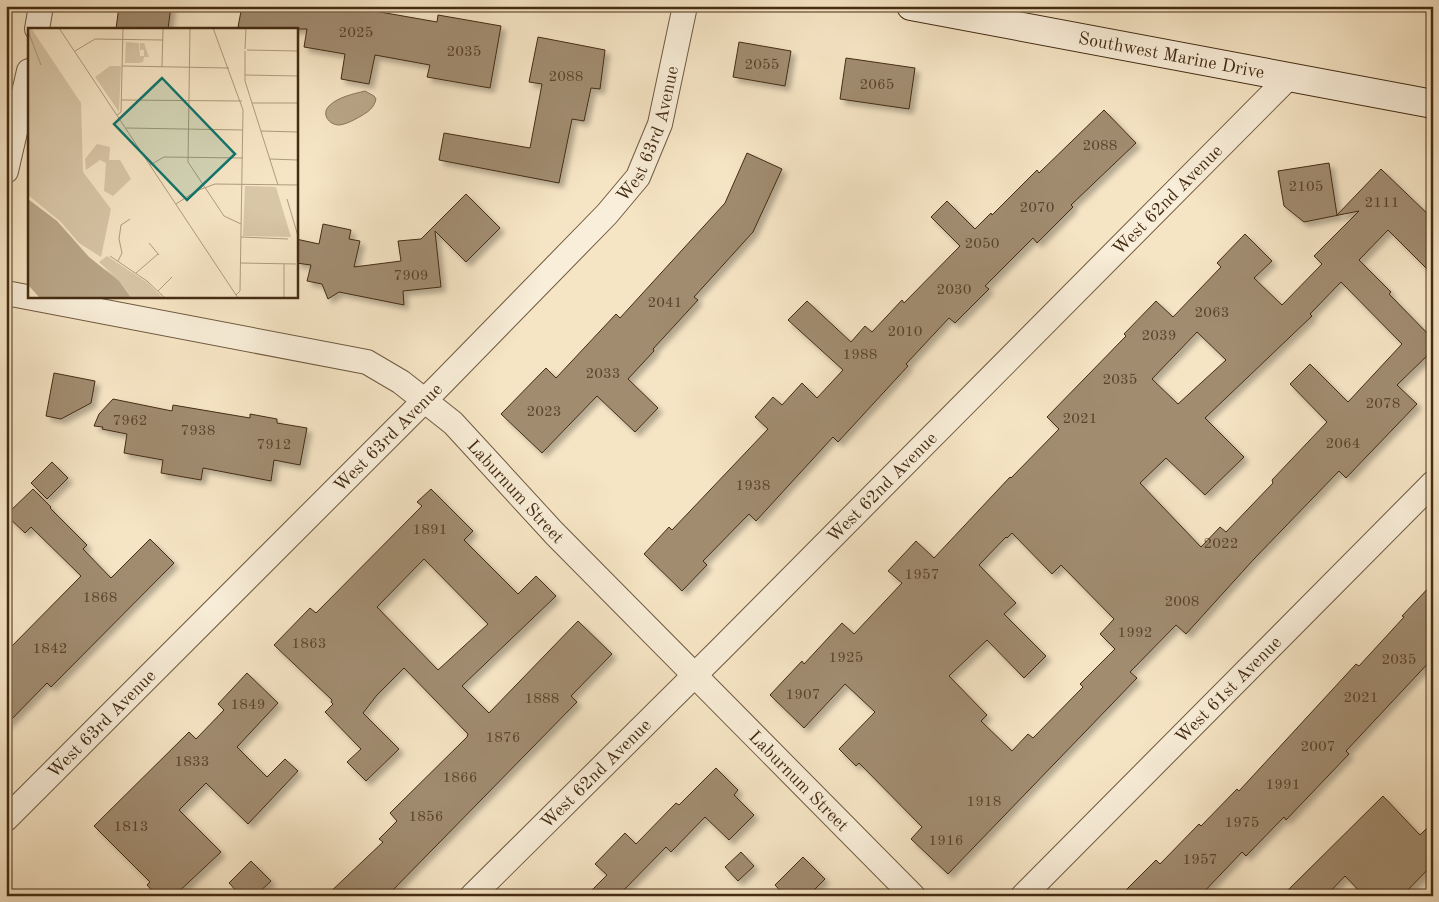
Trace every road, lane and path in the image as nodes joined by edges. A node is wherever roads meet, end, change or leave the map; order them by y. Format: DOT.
graph roads {
  1 [pos="41,6"];
  2 [pos="685,6"];
  3 [pos="911,6"];
  4 [pos="37,28"];
  5 [pos="28,75"];
  6 [pos="1289,77"];
  7 [pos="1433,104"];
  8 [pos="6,171"];
  9 [pos="6,293"];
  10 [pos="28,297"];
  11 [pos="32,298"];
  12 [pos="424,400"];
  13 [pos="1433,483"];
  14 [pos="694,675"];
  15 [pos="6,819"];
  16 [pos="472,896"];
  17 [pos="913,896"];
  18 [pos="1023,896"];
  1 -- 4 [label="street"];
  2 -- 12 [label="street, West 63rd Avenue"];
  3 -- 6 [label="main road, Southwest Marine Drive"];
  5 -- 8 [label="street"];
  6 -- 7 [label="main road, Southwest Marine Drive"];
  6 -- 14 [label="street, West 62nd Avenue"];
  9 -- 10 [label="street, Laburnum Street"];
  11 -- 12 [label="street, Laburnum Street"];
  12 -- 14 [label="street, Laburnum Street"];
  12 -- 15 [label="street, West 63rd Avenue"];
  13 -- 18 [label="street, West 61st Avenue"];
  14 -- 16 [label="street, West 62nd Avenue"];
  14 -- 17 [label="street, Laburnum Street"];
}
